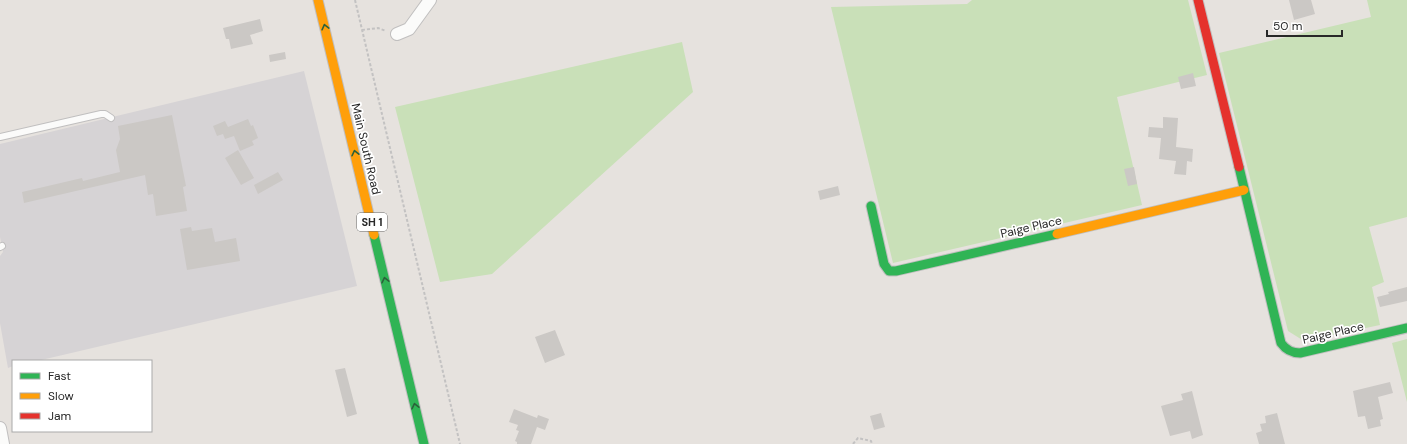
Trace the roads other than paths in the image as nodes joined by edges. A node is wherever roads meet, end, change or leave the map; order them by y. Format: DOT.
graph roads {
  1 [pos="318,0"];
  2 [pos="430,0"];
  3 [pos="1198,0"];
  4 [pos="397,34"];
  5 [pos="111,118"];
  6 [pos="0,137"];
  7 [pos="1244,190"];
  8 [pos="871,206"];
  9 [pos="1407,328"];
  10 [pos="0,428"];
  11 [pos="3,444"];
  12 [pos="424,444"];
  12 -- 1 [label="main road, Main South Road / SH 1, one-way"];
  2 -- 4 [label="street"];
  3 -- 7 [label="main road, Paige Place"];
  5 -- 6 [label="lane"];
  7 -- 8 [label="main road, Paige Place"];
  7 -- 9 [label="main road, Paige Place"];
  10 -- 11 [label="street"];
}
